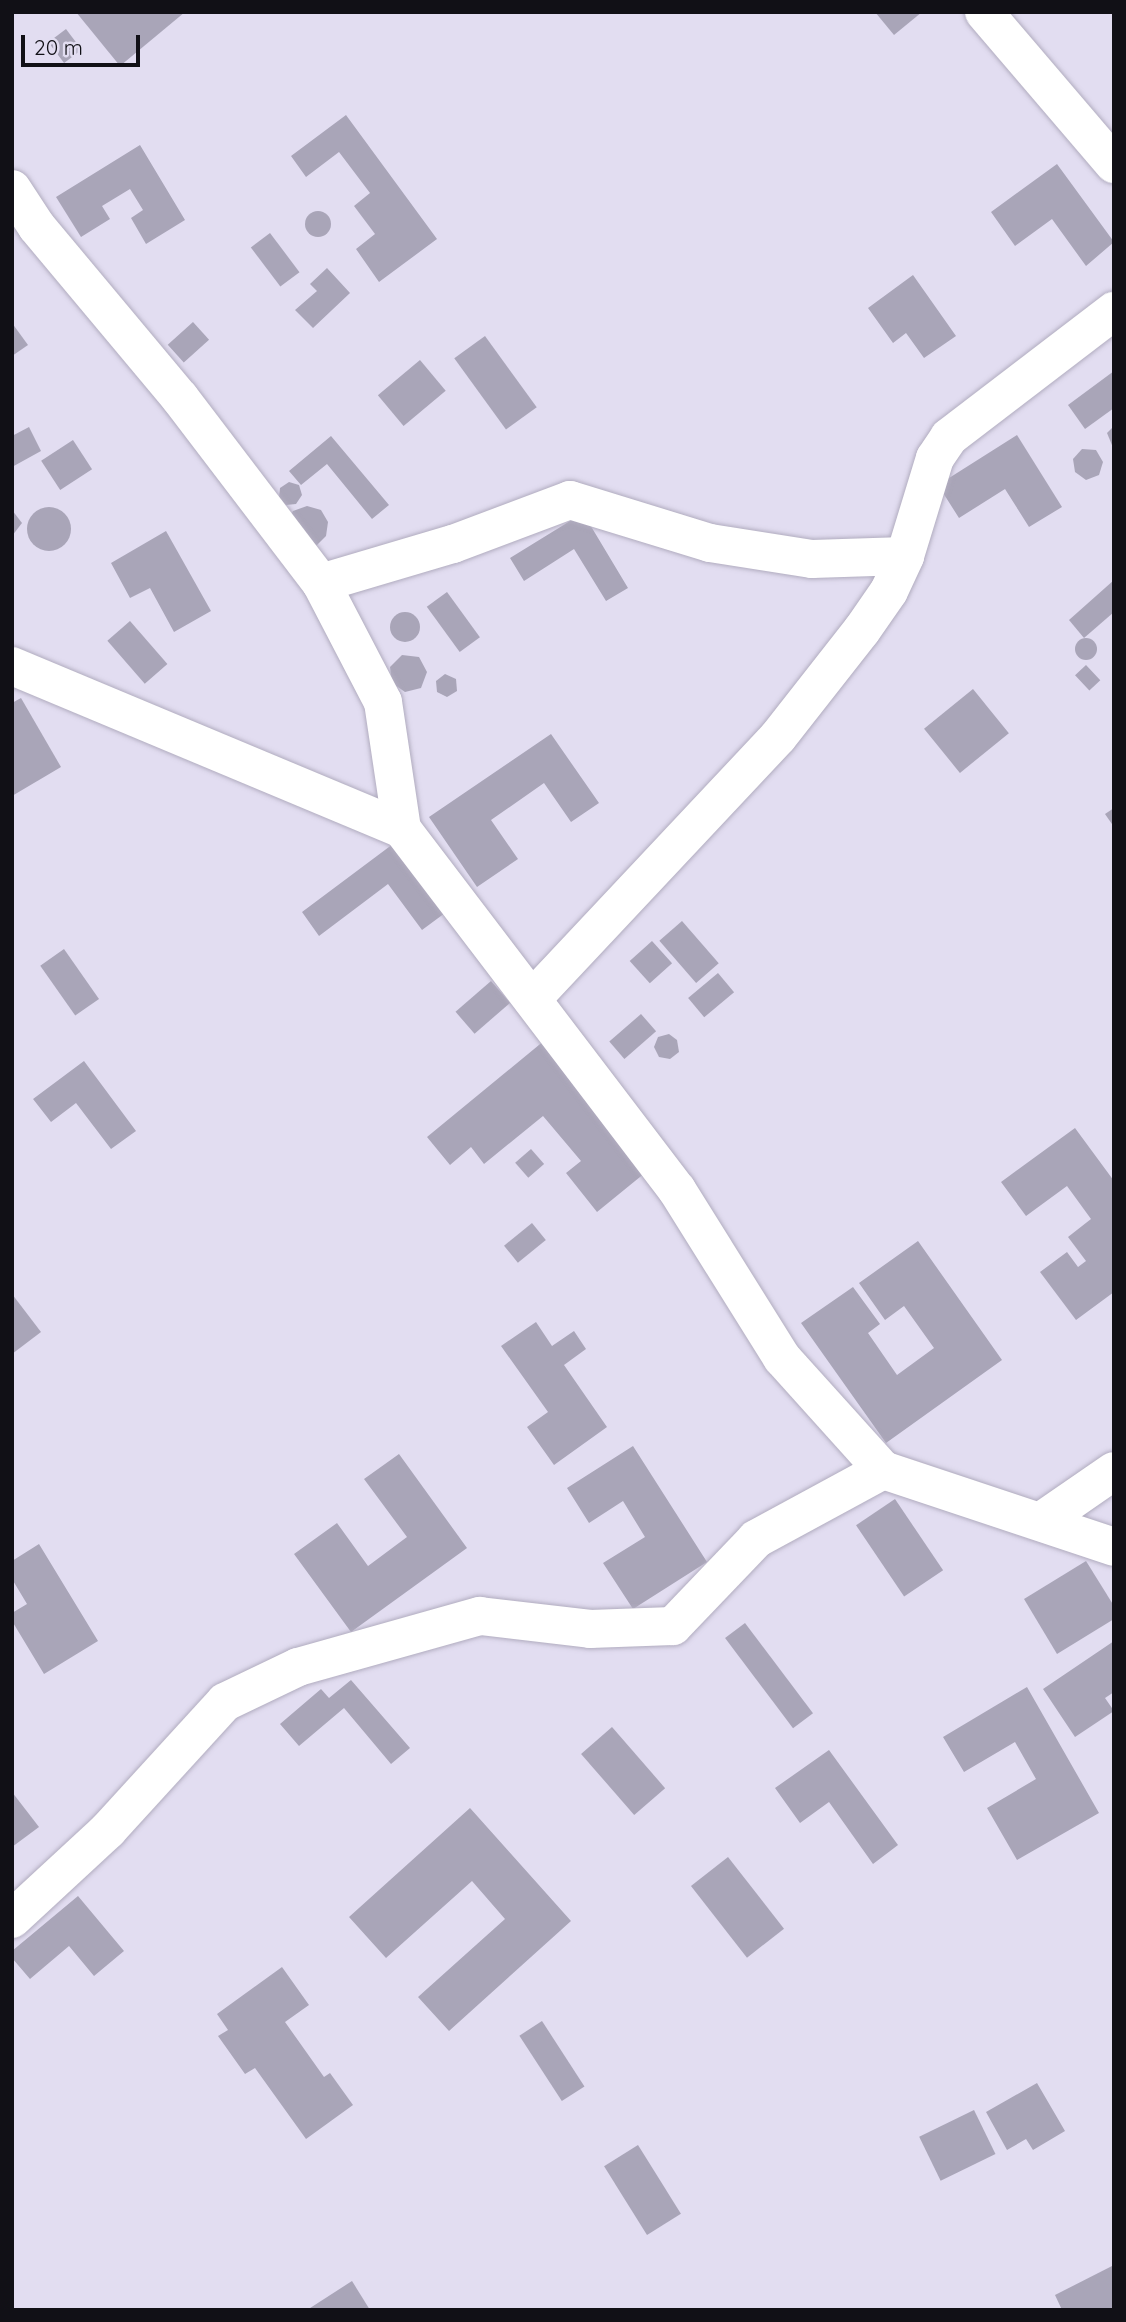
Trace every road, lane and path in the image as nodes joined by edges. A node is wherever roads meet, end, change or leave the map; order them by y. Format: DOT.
graph roads {
  1 [pos="984,12"];
  2 [pos="1114,164"];
  3 [pos="12,189"];
  4 [pos="1114,311"];
  5 [pos="905,556"];
  6 [pos="321,583"];
  7 [pos="12,666"];
  8 [pos="402,829"];
  9 [pos="532,999"];
  10 [pos="883,1470"];
  11 [pos="1114,1471"];
  12 [pos="1043,1520"];
  13 [pos="1114,1547"];
  14 [pos="12,1919"];
  1 -- 2 [label="street"];
  3 -- 6 [label="street"];
  4 -- 5 [label="street"];
  5 -- 6 [label="street"];
  5 -- 9 [label="street"];
  6 -- 8 [label="street"];
  7 -- 8 [label="street"];
  8 -- 9 [label="street"];
  9 -- 10 [label="street"];
  10 -- 12 [label="street"];
  10 -- 14 [label="street"];
  11 -- 12 [label="street"];
  12 -- 13 [label="street"];
}
